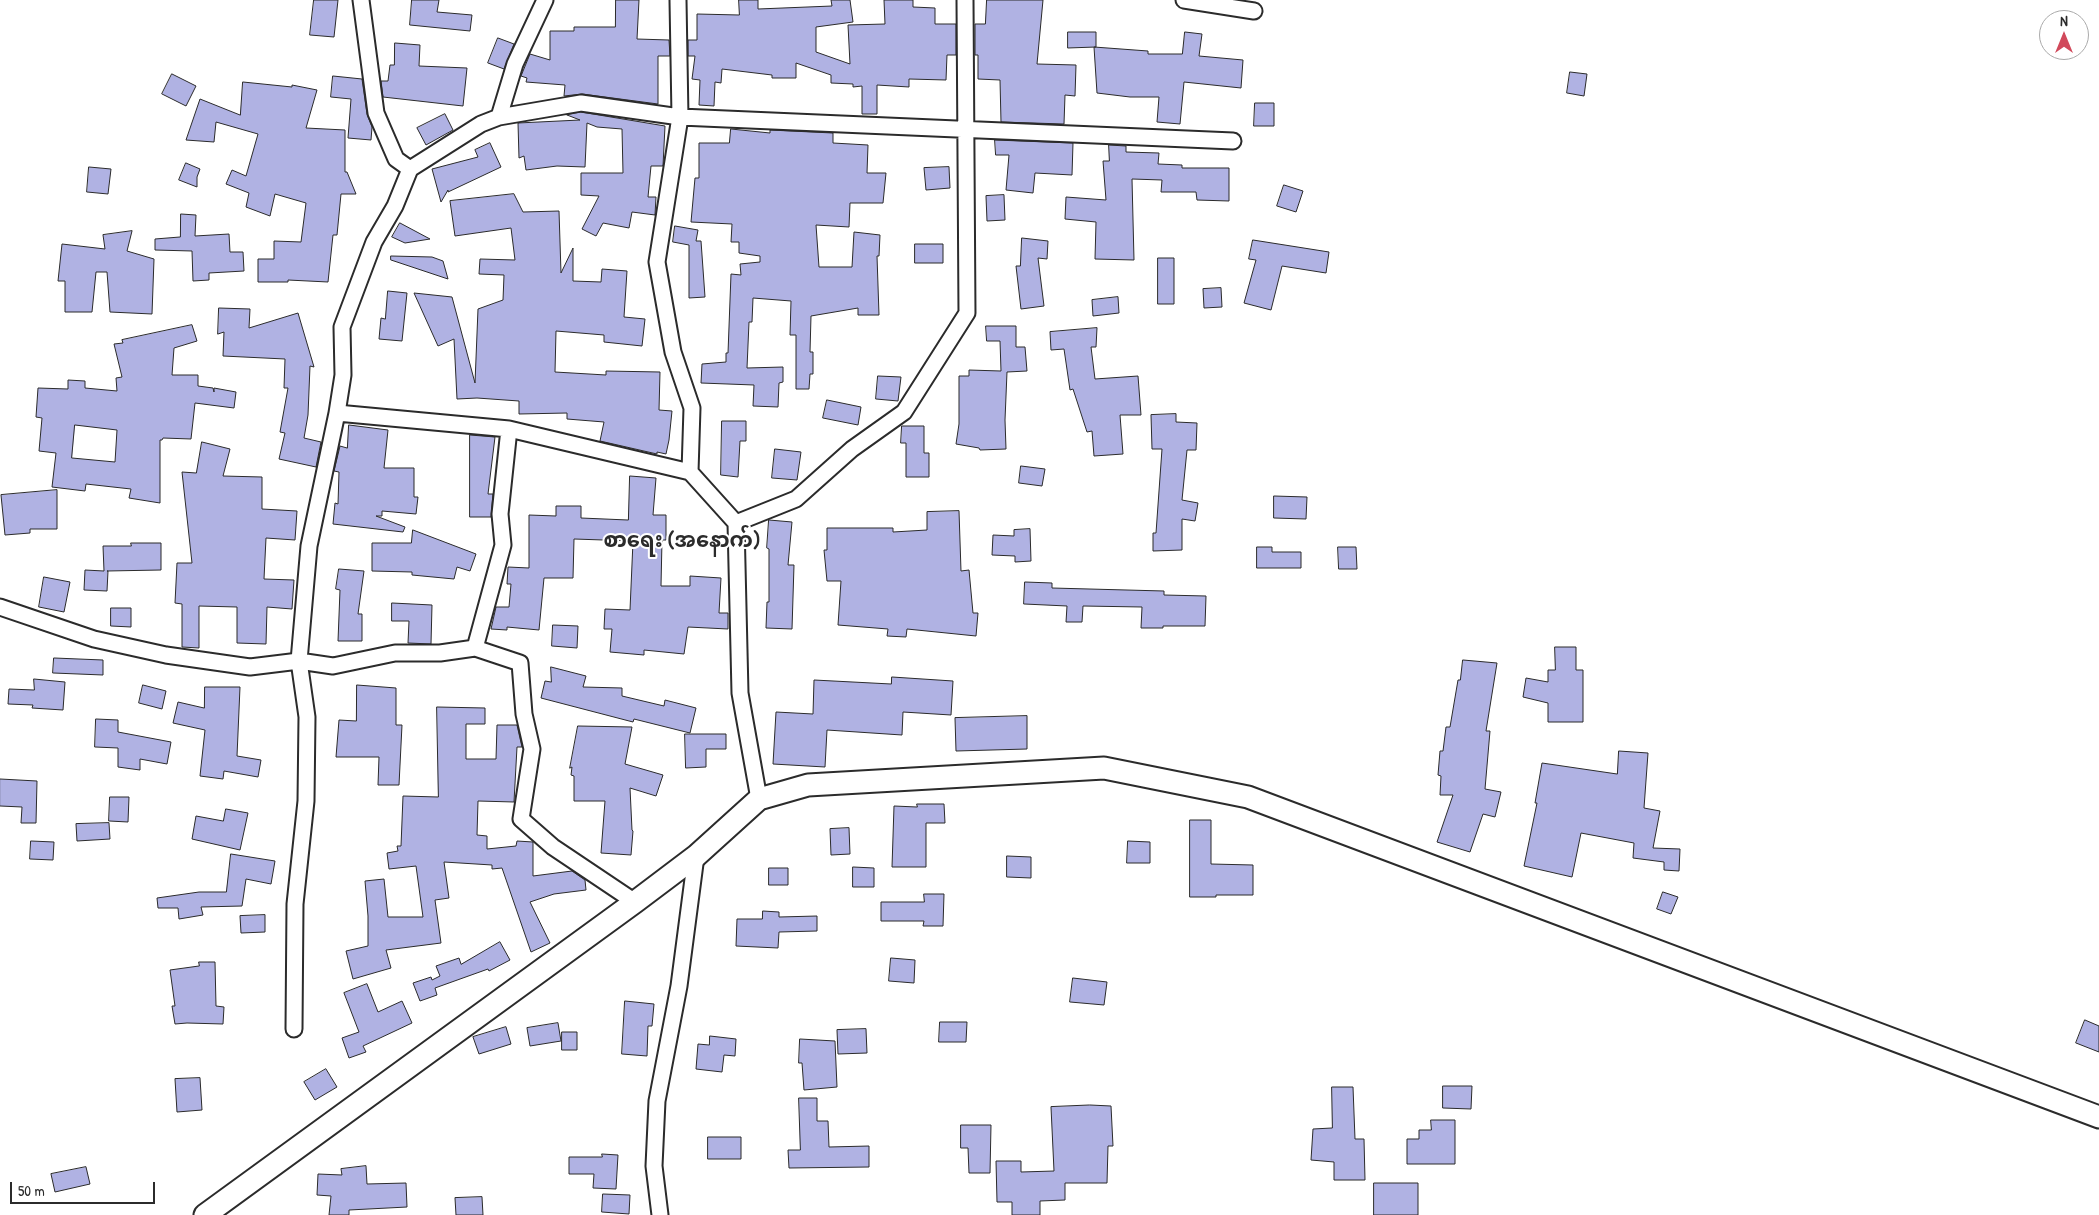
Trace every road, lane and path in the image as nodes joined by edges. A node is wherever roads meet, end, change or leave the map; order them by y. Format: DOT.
graph roads {
  1 [pos="360,0"];
  2 [pos="545,0"];
  3 [pos="678,0"];
  4 [pos="965,0"];
  5 [pos="1184,0"];
  6 [pos="1254,11"];
  7 [pos="499,117"];
  8 [pos="680,117"];
  9 [pos="967,130"];
  10 [pos="1233,141"];
  11 [pos="410,169"];
  12 [pos="337,413"];
  13 [pos="509,429"];
  14 [pos="690,472"];
  15 [pos="736,523"];
  16 [pos="0,607"];
  17 [pos="475,648"];
  18 [pos="299,661"];
  19 [pos="759,798"];
  20 [pos="696,856"];
  21 [pos="635,902"];
  22 [pos="294,1029"];
  23 [pos="2099,1117"];
  24 [pos="204,1215"];
  25 [pos="660,1215"];
  1 -- 11 [label="street"];
  2 -- 7 [label="street"];
  3 -- 8 [label="street"];
  4 -- 9 [label="street"];
  5 -- 6 [label="street"];
  7 -- 8 [label="street"];
  7 -- 11 [label="street"];
  8 -- 9 [label="street"];
  8 -- 14 [label="street"];
  9 -- 10 [label="street"];
  9 -- 15 [label="street"];
  11 -- 12 [label="street"];
  12 -- 13 [label="street"];
  12 -- 18 [label="street"];
  13 -- 14 [label="street"];
  13 -- 17 [label="street"];
  14 -- 15 [label="street"];
  15 -- 19 [label="street"];
  16 -- 18 [label="street"];
  17 -- 18 [label="street"];
  17 -- 21 [label="street"];
  18 -- 22 [label="street"];
  19 -- 20 [label="street"];
  19 -- 23 [label="street"];
  20 -- 21 [label="street"];
  20 -- 25 [label="street"];
  21 -- 24 [label="street"];
}
